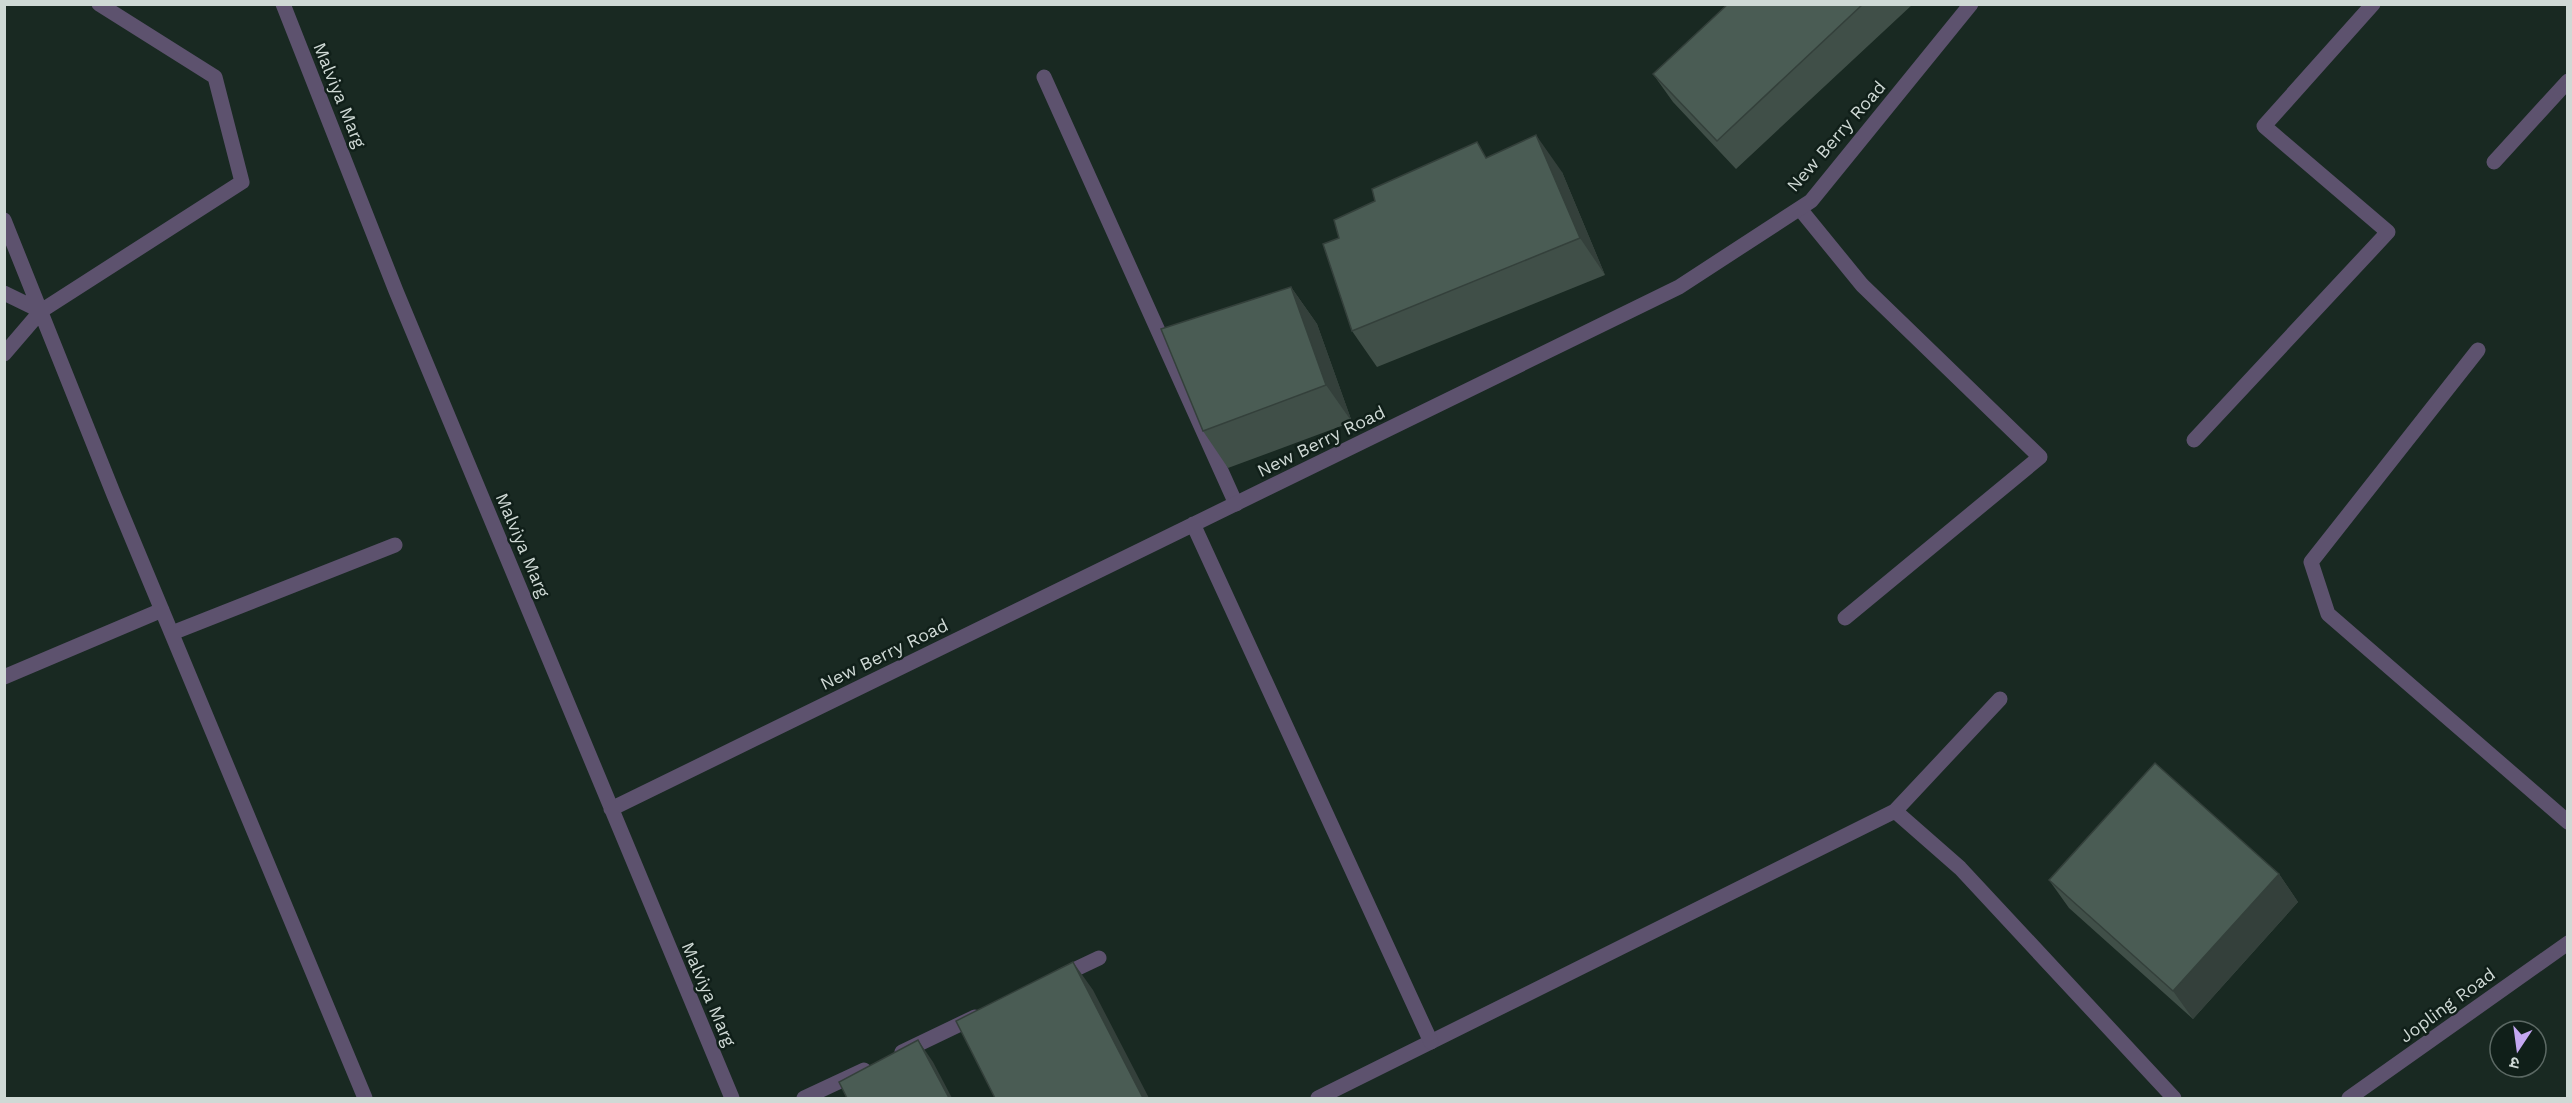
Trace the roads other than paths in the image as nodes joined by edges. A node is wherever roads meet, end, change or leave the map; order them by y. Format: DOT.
graph roads {
  1 [pos="99,4"];
  2 [pos="283,4"];
  3 [pos="2373,4"];
  4 [pos="1963,7"];
  5 [pos="1044,77"];
  6 [pos="2568,81"];
  7 [pos="2494,162"];
  8 [pos="1800,208"];
  9 [pos="4,220"];
  10 [pos="4,293"];
  11 [pos="41,311"];
  12 [pos="2478,350"];
  13 [pos="4,354"];
  14 [pos="2194,440"];
  15 [pos="1236,504"];
  16 [pos="1193,524"];
  17 [pos="395,545"];
  18 [pos="162,610"];
  19 [pos="1845,618"];
  20 [pos="172,633"];
  21 [pos="4,677"];
  22 [pos="2000,699"];
  23 [pos="611,809"];
  24 [pos="1895,810"];
  25 [pos="2568,822"];
  26 [pos="2568,942"];
  27 [pos="1099,958"];
  28 [pos="1047,983"];
  29 [pos="994,1008"];
  30 [pos="1431,1042"];
  31 [pos="365,1098"];
  32 [pos="732,1098"];
  33 [pos="804,1098"];
  34 [pos="1318,1098"];
  35 [pos="2174,1098"];
  36 [pos="2349,1098"];
  1 -- 11 [label="street"];
  2 -- 23 [label="street, Malviya Marg"];
  3 -- 14 [label="street"];
  4 -- 8 [label="street, New Berry Road"];
  5 -- 15 [label="street"];
  6 -- 7 [label="street"];
  8 -- 15 [label="street, New Berry Road"];
  8 -- 19 [label="street"];
  9 -- 11 [label="street"];
  10 -- 11 [label="street"];
  11 -- 13 [label="street"];
  11 -- 18 [label="street"];
  12 -- 25 [label="street"];
  15 -- 16 [label="street, New Berry Road"];
  16 -- 23 [label="street, New Berry Road"];
  16 -- 30 [label="street"];
  17 -- 20 [label="street"];
  18 -- 20 [label="street"];
  18 -- 21 [label="street"];
  20 -- 31 [label="street"];
  22 -- 24 [label="street"];
  23 -- 32 [label="street, Malviya Marg"];
  24 -- 30 [label="street"];
  24 -- 35 [label="street"];
  26 -- 36 [label="street, Jopling Road"];
  27 -- 28 [label="street"];
  29 -- 33 [label="street"];
  30 -- 34 [label="street"];
}
